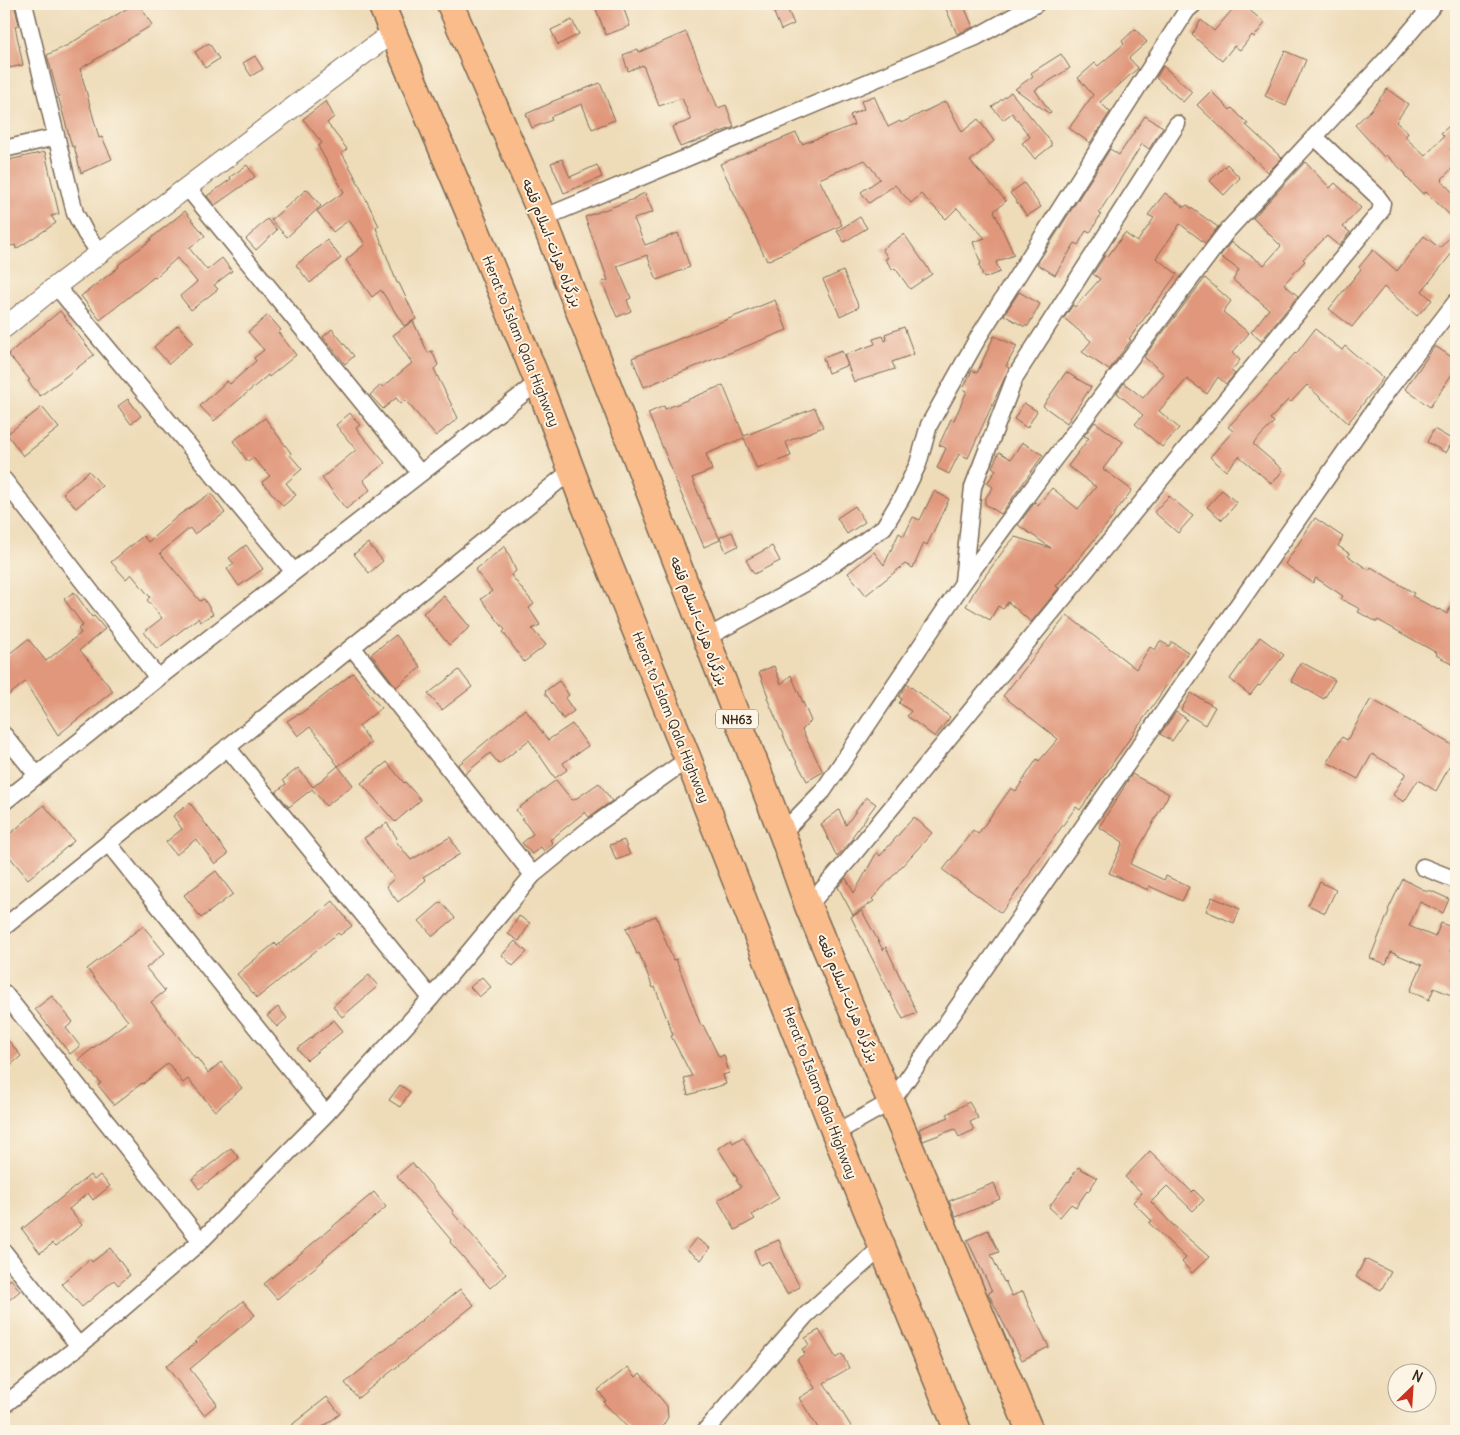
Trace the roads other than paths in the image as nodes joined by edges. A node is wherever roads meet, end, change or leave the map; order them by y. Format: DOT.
graph roads {
  1 [pos="24,4"];
  2 [pos="381,4"];
  3 [pos="450,4"];
  4 [pos="1036,4"];
  5 [pos="1194,4"];
  6 [pos="1434,4"];
  7 [pos="393,32"];
  8 [pos="1177,124"];
  9 [pos="56,137"];
  10 [pos="1315,137"];
  11 [pos="4,149"];
  12 [pos="187,187"];
  13 [pos="543,218"];
  14 [pos="100,253"];
  15 [pos="56,286"];
  16 [pos="1456,302"];
  17 [pos="4,328"];
  18 [pos="538,382"];
  19 [pos="572,470"];
  20 [pos="420,473"];
  21 [pos="4,480"];
  22 [pos="294,572"];
  23 [pos="963,584"];
  24 [pos="706,638"];
  25 [pos="352,647"];
  26 [pos="158,678"];
  27 [pos="4,735"];
  28 [pos="227,747"];
  29 [pos="688,758"];
  30 [pos="37,775"];
  31 [pos="4,802"];
  32 [pos="782,833"];
  33 [pos="108,843"];
  34 [pos="1423,867"];
  35 [pos="534,875"];
  36 [pos="1456,880"];
  37 [pos="808,906"];
  38 [pos="4,927"];
  39 [pos="4,993"];
  40 [pos="431,998"];
  41 [pos="892,1101"];
  42 [pos="326,1114"];
  43 [pos="835,1133"];
  44 [pos="201,1241"];
  45 [pos="882,1247"];
  46 [pos="4,1252"];
  47 [pos="79,1346"];
  48 [pos="4,1405"];
  49 [pos="706,1431"];
  50 [pos="958,1431"];
  51 [pos="1030,1431"];
  1 -- 9 [label="street"];
  2 -- 7 [label="highway, Herat to Islam Qala Highway"];
  3 -- 13 [label="highway, بزرگراه هرات-اسلام قلعه / NH63"];
  4 -- 13 [label="street"];
  5 -- 24 [label="street"];
  6 -- 10 [label="street"];
  7 -- 12 [label="street"];
  7 -- 18 [label="highway, Herat to Islam Qala Highway"];
  8 -- 23 [label="street"];
  9 -- 11 [label="street"];
  9 -- 14 [label="street"];
  10 -- 23 [label="street"];
  10 -- 37 [label="street"];
  12 -- 14 [label="street"];
  12 -- 20 [label="street"];
  13 -- 24 [label="highway, بزرگراه هرات-اسلام قلعه / NH63"];
  14 -- 15 [label="street"];
  15 -- 17 [label="street"];
  15 -- 22 [label="street"];
  16 -- 41 [label="street"];
  18 -- 19 [label="highway, Herat to Islam Qala Highway"];
  18 -- 20 [label="street"];
  19 -- 25 [label="street"];
  19 -- 29 [label="highway, Herat to Islam Qala Highway"];
  20 -- 22 [label="street"];
  21 -- 26 [label="street"];
  22 -- 26 [label="street"];
  23 -- 32 [label="street"];
  24 -- 32 [label="highway, بزرگراه هرات-اسلام قلعه / NH63"];
  25 -- 28 [label="street"];
  25 -- 35 [label="street"];
  26 -- 30 [label="street"];
  27 -- 30 [label="street"];
  28 -- 33 [label="street"];
  28 -- 40 [label="street"];
  29 -- 35 [label="street"];
  29 -- 43 [label="highway, Herat to Islam Qala Highway"];
  30 -- 31 [label="street"];
  32 -- 37 [label="highway, بزرگراه هرات-اسلام قلعه / NH63"];
  33 -- 38 [label="street"];
  33 -- 42 [label="street"];
  34 -- 36 [label="street"];
  35 -- 40 [label="street"];
  37 -- 41 [label="highway, بزرگراه هرات-اسلام قلعه / NH63"];
  39 -- 44 [label="street"];
  40 -- 42 [label="street"];
  41 -- 43 [label="street"];
  41 -- 51 [label="highway, بزرگراه هرات-اسلام قلعه / NH63"];
  42 -- 44 [label="street"];
  43 -- 45 [label="highway, Herat to Islam Qala Highway"];
  44 -- 47 [label="street"];
  45 -- 49 [label="street"];
  45 -- 50 [label="highway, Herat to Islam Qala Highway"];
  46 -- 47 [label="street"];
  47 -- 48 [label="street"];
}
